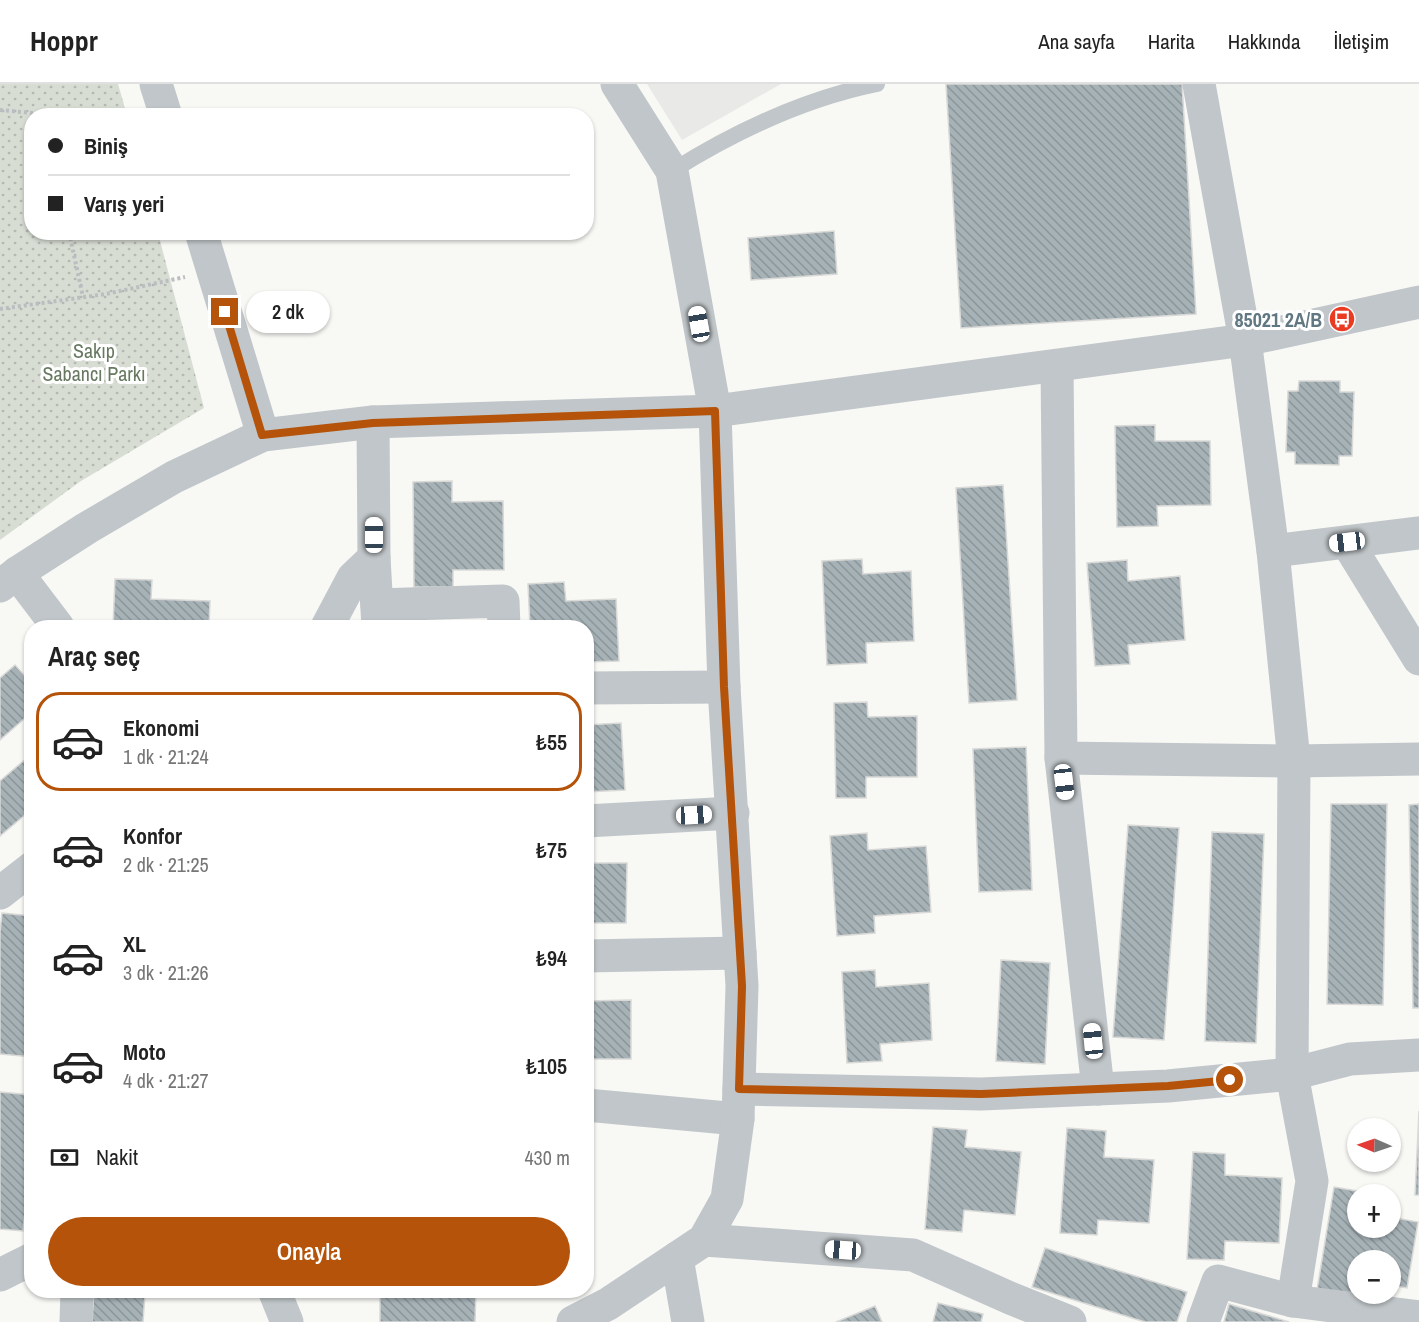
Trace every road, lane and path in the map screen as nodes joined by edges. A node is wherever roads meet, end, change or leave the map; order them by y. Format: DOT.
graph roads {
  1 [pos="156,84"];
  2 [pos="617,84"];
  3 [pos="878,84"];
  4 [pos="1199,84"];
  5 [pos="164,108"];
  6 [pos="0,110"];
  7 [pos="24,112"];
  8 [pos="672,171"];
  9 [pos="71,240"];
  10 [pos="203,240"];
  11 [pos="212,272"];
  12 [pos="83,297"];
  13 [pos="1419,302"];
  14 [pos="0,309"];
  15 [pos="1245,340"];
  16 [pos="1057,366"];
  17 [pos="715,411"];
  18 [pos="373,423"];
  19 [pos="262,435"];
  20 [pos="1419,533"];
  21 [pos="1347,542"];
  22 [pos="1273,551"];
  23 [pos="374,558"];
  24 [pos="8,579"];
  25 [pos="378,616"];
  26 [pos="51,620"];
  27 [pos="331,620"];
  28 [pos="504,620"];
  29 [pos="1419,659"];
  30 [pos="724,687"];
  31 [pos="594,688"];
  32 [pos="1061,758"];
  33 [pos="1419,759"];
  34 [pos="1294,761"];
  35 [pos="733,813"];
  36 [pos="594,821"];
  37 [pos="24,874"];
  38 [pos="0,893"];
  39 [pos="740,952"];
  40 [pos="594,956"];
  41 [pos="1419,1054"];
  42 [pos="1292,1074"];
  43 [pos="1098,1089"];
  44 [pos="739,1104"];
  45 [pos="594,1105"];
  46 [pos="704,1240"];
  47 [pos="677,1258"];
  48 [pos="24,1263"];
  49 [pos="0,1275"];
  50 [pos="77,1298"];
  51 [pos="277,1298"];
  52 [pos="1293,1301"];
  53 [pos="1419,1317"];
  54 [pos="76,1322"];
  55 [pos="287,1322"];
  56 [pos="573,1322"];
  57 [pos="688,1322"];
  58 [pos="1070,1322"];
  59 [pos="1203,1322"];
  1 -- 5 [label="street"];
  2 -- 8 [label="street"];
  3 -- 8 [label="lane"];
  4 -- 15 [label="street"];
  6 -- 7 [label="path"];
  8 -- 17 [label="street"];
  9 -- 12 [label="path"];
  10 -- 11 [label="street"];
  11 -- 12 [label="path"];
  11 -- 19 [label="street"];
  12 -- 14 [label="path"];
  13 -- 15 [label="street"];
  15 -- 16 [label="street"];
  15 -- 22 [label="street"];
  16 -- 17 [label="street"];
  16 -- 32 [label="street"];
  17 -- 18 [label="street"];
  17 -- 30 [label="street"];
  18 -- 19 [label="street"];
  18 -- 23 [label="street"];
  19 -- 24 [label="street"];
  20 -- 21 [label="street"];
  21 -- 22 [label="street"];
  21 -- 29 [label="street"];
  22 -- 34 [label="street"];
  23 -- 25 [label="street"];
  23 -- 27 [label="street"];
  24 -- 26 [label="street"];
  25 -- 28 [label="street"];
  30 -- 31 [label="street"];
  30 -- 35 [label="street"];
  32 -- 34 [label="street"];
  32 -- 43 [label="street"];
  33 -- 34 [label="street"];
  34 -- 42 [label="street"];
  35 -- 36 [label="street"];
  35 -- 39 [label="street"];
  37 -- 38 [label="street"];
  39 -- 40 [label="street"];
  39 -- 44 [label="street"];
  41 -- 42 [label="street"];
  42 -- 43 [label="street"];
  42 -- 52 [label="street"];
  43 -- 44 [label="street"];
  44 -- 45 [label="street"];
  44 -- 46 [label="street"];
  46 -- 47 [label="street"];
  46 -- 58 [label="street"];
  47 -- 56 [label="street"];
  47 -- 57 [label="street"];
  48 -- 49 [label="street"];
  50 -- 54 [label="street"];
  51 -- 55 [label="street"];
  52 -- 53 [label="street"];
  52 -- 59 [label="street"];
}
